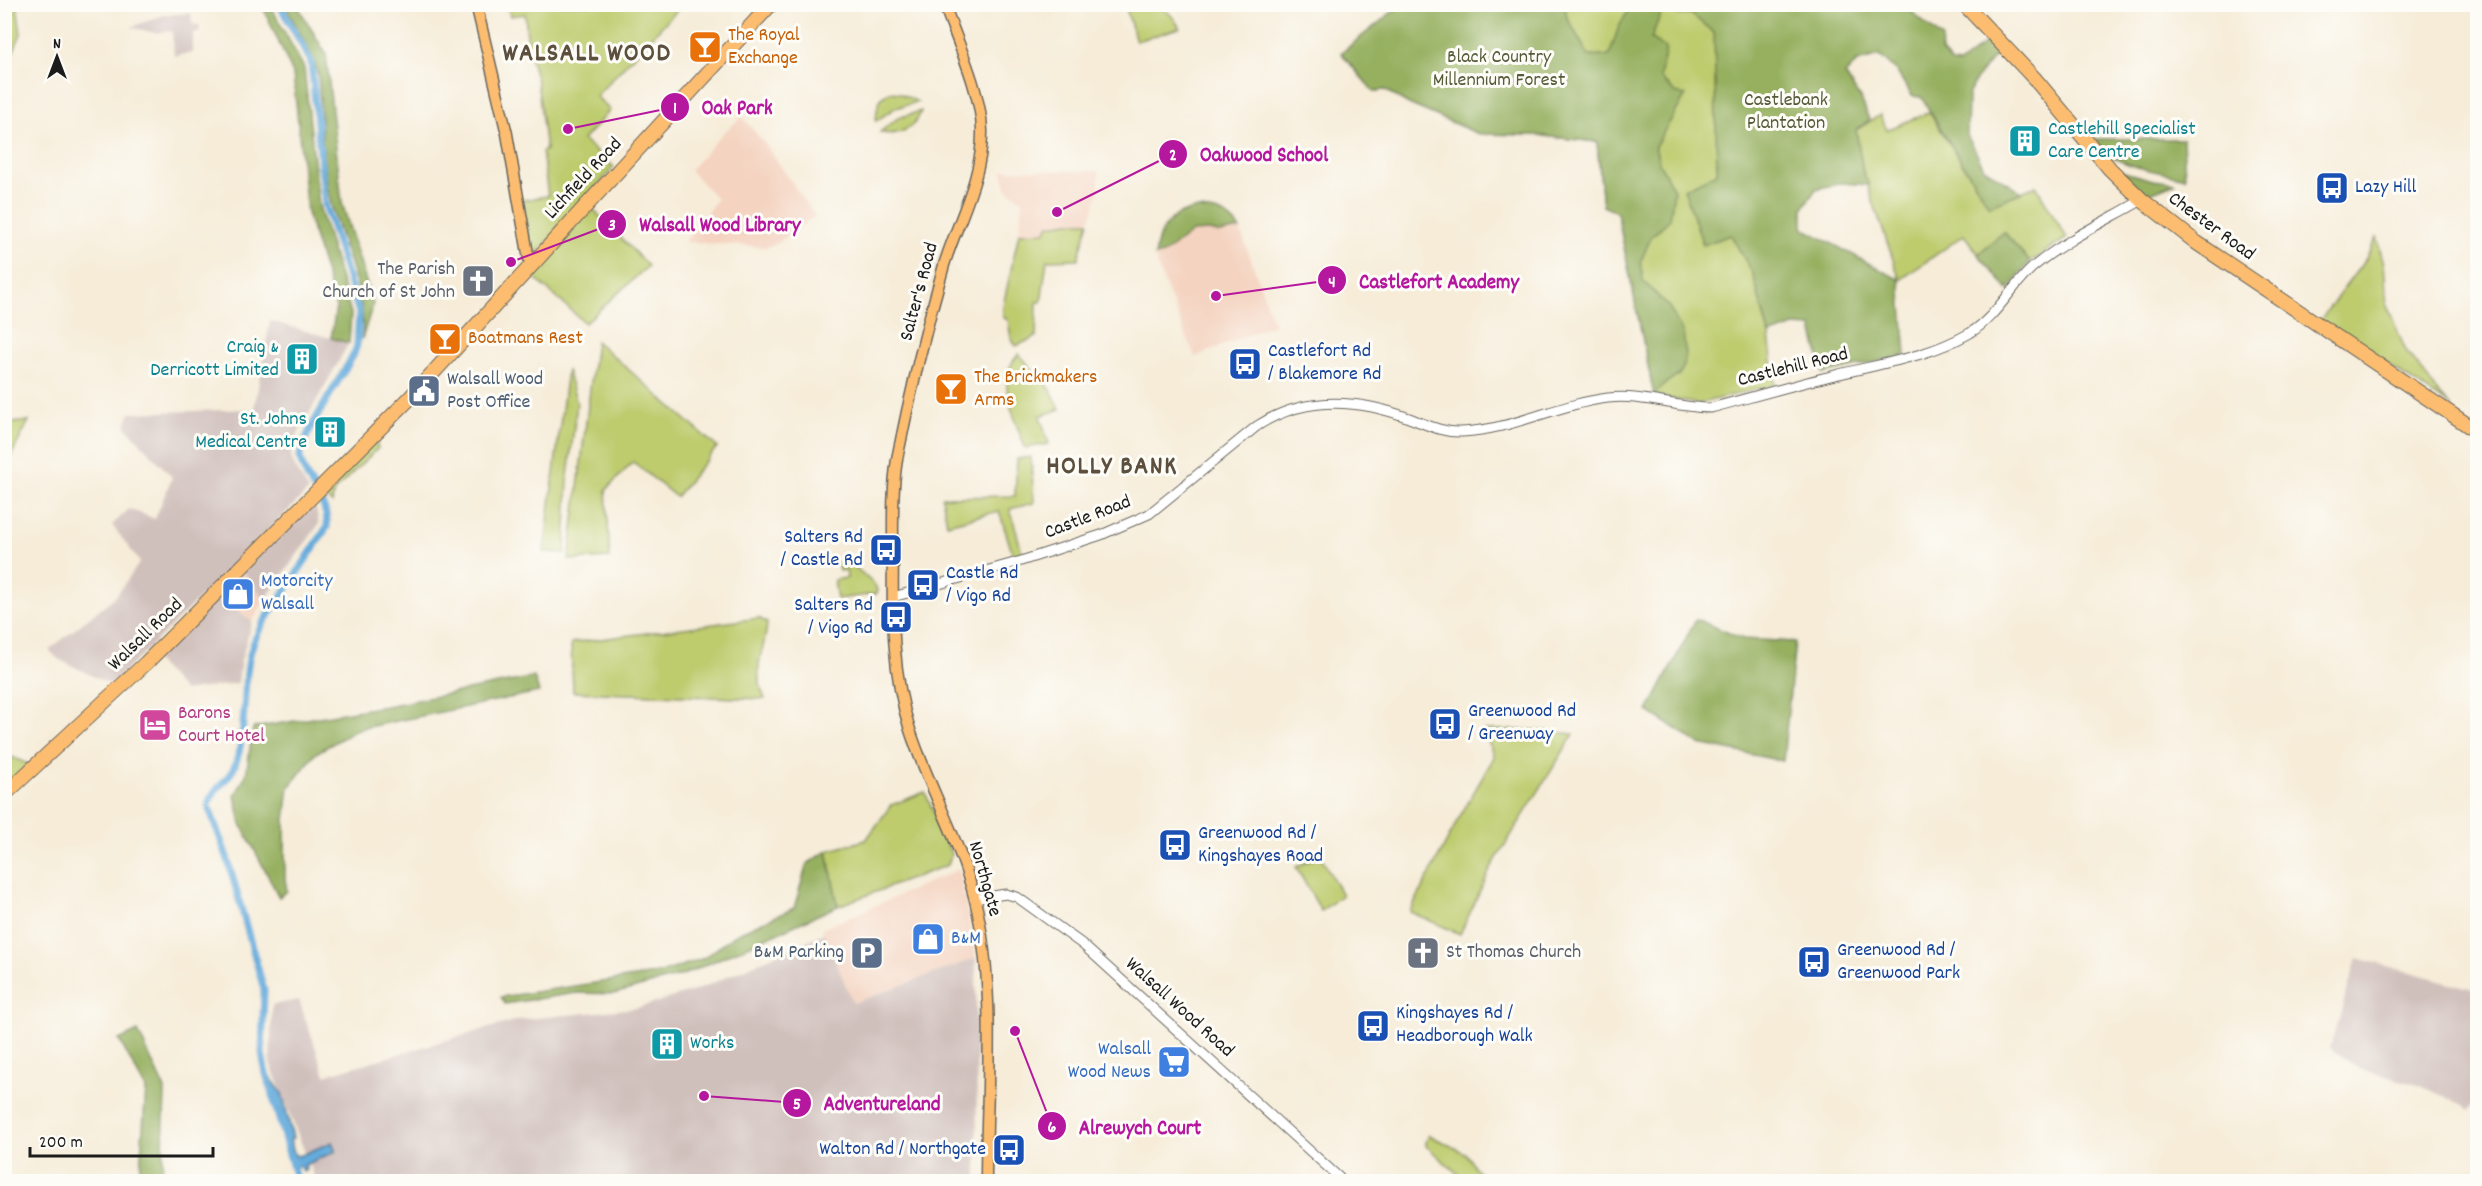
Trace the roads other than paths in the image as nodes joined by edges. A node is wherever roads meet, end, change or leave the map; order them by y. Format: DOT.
graph roads {
  1 [pos="476,4"];
  2 [pos="771,4"];
  3 [pos="944,4"];
  4 [pos="1964,4"];
  5 [pos="2142,200"];
  6 [pos="526,269"];
  7 [pos="1408,418"];
  8 [pos="2478,432"];
  9 [pos="309,499"];
  10 [pos="893,597"];
  11 [pos="4,795"];
  12 [pos="974,899"];
  13 [pos="986,1182"];
  14 [pos="1344,1182"];
  1 -- 6 [label="main road"];
  2 -- 6 [label="highway, Lichfield Road"];
  3 -- 10 [label="main road, Salter's Road"];
  4 -- 5 [label="highway, Chester Road"];
  5 -- 7 [label="street, Castlehill Road"];
  5 -- 8 [label="highway, Chester Road"];
  6 -- 9 [label="highway, Lichfield Road"];
  7 -- 10 [label="street, Castle Road"];
  9 -- 11 [label="highway, Walsall Road"];
  10 -- 12 [label="main road, Northgate"];
  12 -- 13 [label="main road, Northgate"];
  12 -- 14 [label="street, Walsall Wood Road"];
}
